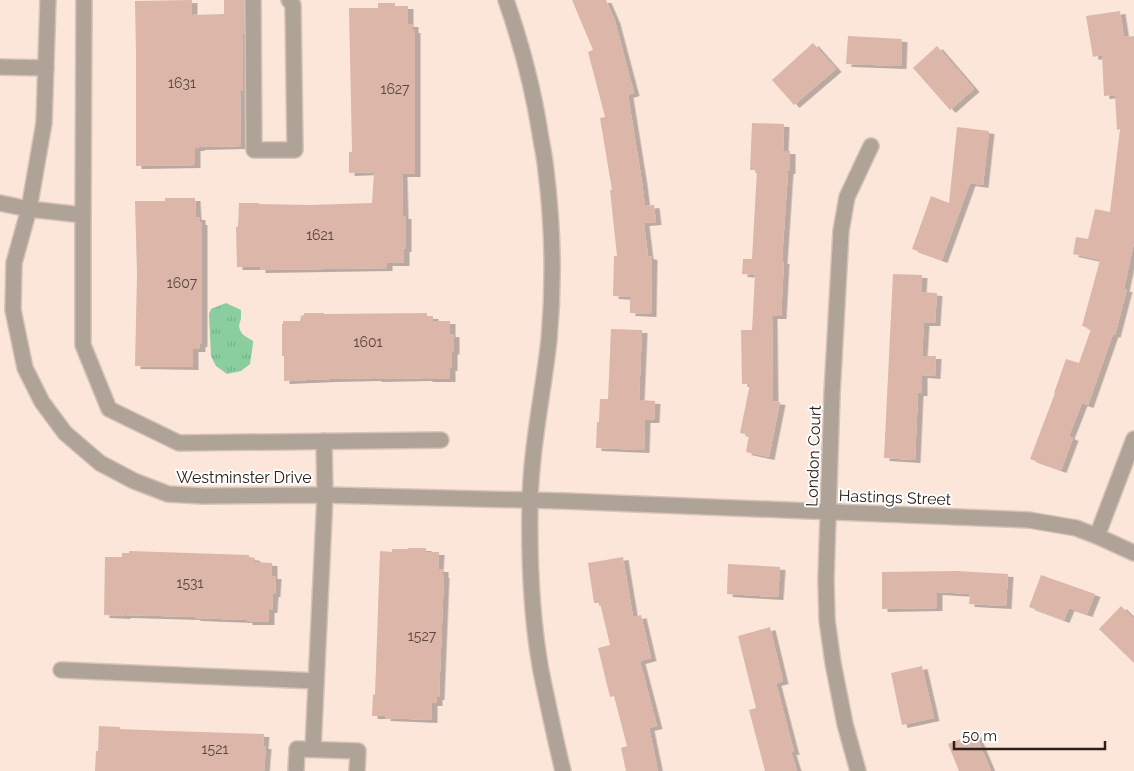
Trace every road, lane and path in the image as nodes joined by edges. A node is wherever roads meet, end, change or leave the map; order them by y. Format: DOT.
graph roads {
  1 [pos="48,0"];
  2 [pos="84,0"];
  3 [pos="254,0"];
  4 [pos="289,0"];
  5 [pos="506,0"];
  6 [pos="0,67"];
  7 [pos="46,68"];
  8 [pos="871,146"];
  9 [pos="0,203"];
  10 [pos="29,209"];
  11 [pos="83,216"];
  12 [pos="1134,439"];
  13 [pos="441,440"];
  14 [pos="324,441"];
  15 [pos="325,495"];
  16 [pos="530,500"];
  17 [pos="828,512"];
  18 [pos="1097,536"];
  19 [pos="1134,553"];
  20 [pos="61,670"];
  21 [pos="316,681"];
  22 [pos="313,749"];
  23 [pos="296,771"];
  24 [pos="357,771"];
  25 [pos="563,771"];
  26 [pos="858,771"];
  1 -- 7 [label="street, Westminster Drive"];
  2 -- 11 [label="street"];
  3 -- 4 [label="street"];
  5 -- 16 [label="street"];
  6 -- 7 [label="street"];
  7 -- 10 [label="street, Westminster Drive"];
  8 -- 17 [label="street, London Court"];
  9 -- 10 [label="street"];
  10 -- 11 [label="street"];
  10 -- 15 [label="street, Westminster Drive"];
  11 -- 14 [label="street"];
  12 -- 18 [label="street"];
  13 -- 14 [label="street"];
  14 -- 15 [label="street"];
  15 -- 16 [label="street, Westminster Drive"];
  15 -- 21 [label="street"];
  16 -- 17 [label="street, Hastings Street"];
  16 -- 25 [label="street"];
  17 -- 18 [label="street, Hastings Street"];
  17 -- 26 [label="street, London Court"];
  18 -- 19 [label="street, Hastings Street"];
  20 -- 21 [label="street"];
  21 -- 22 [label="street"];
  22 -- 23 [label="street"];
  22 -- 24 [label="street"];
}
